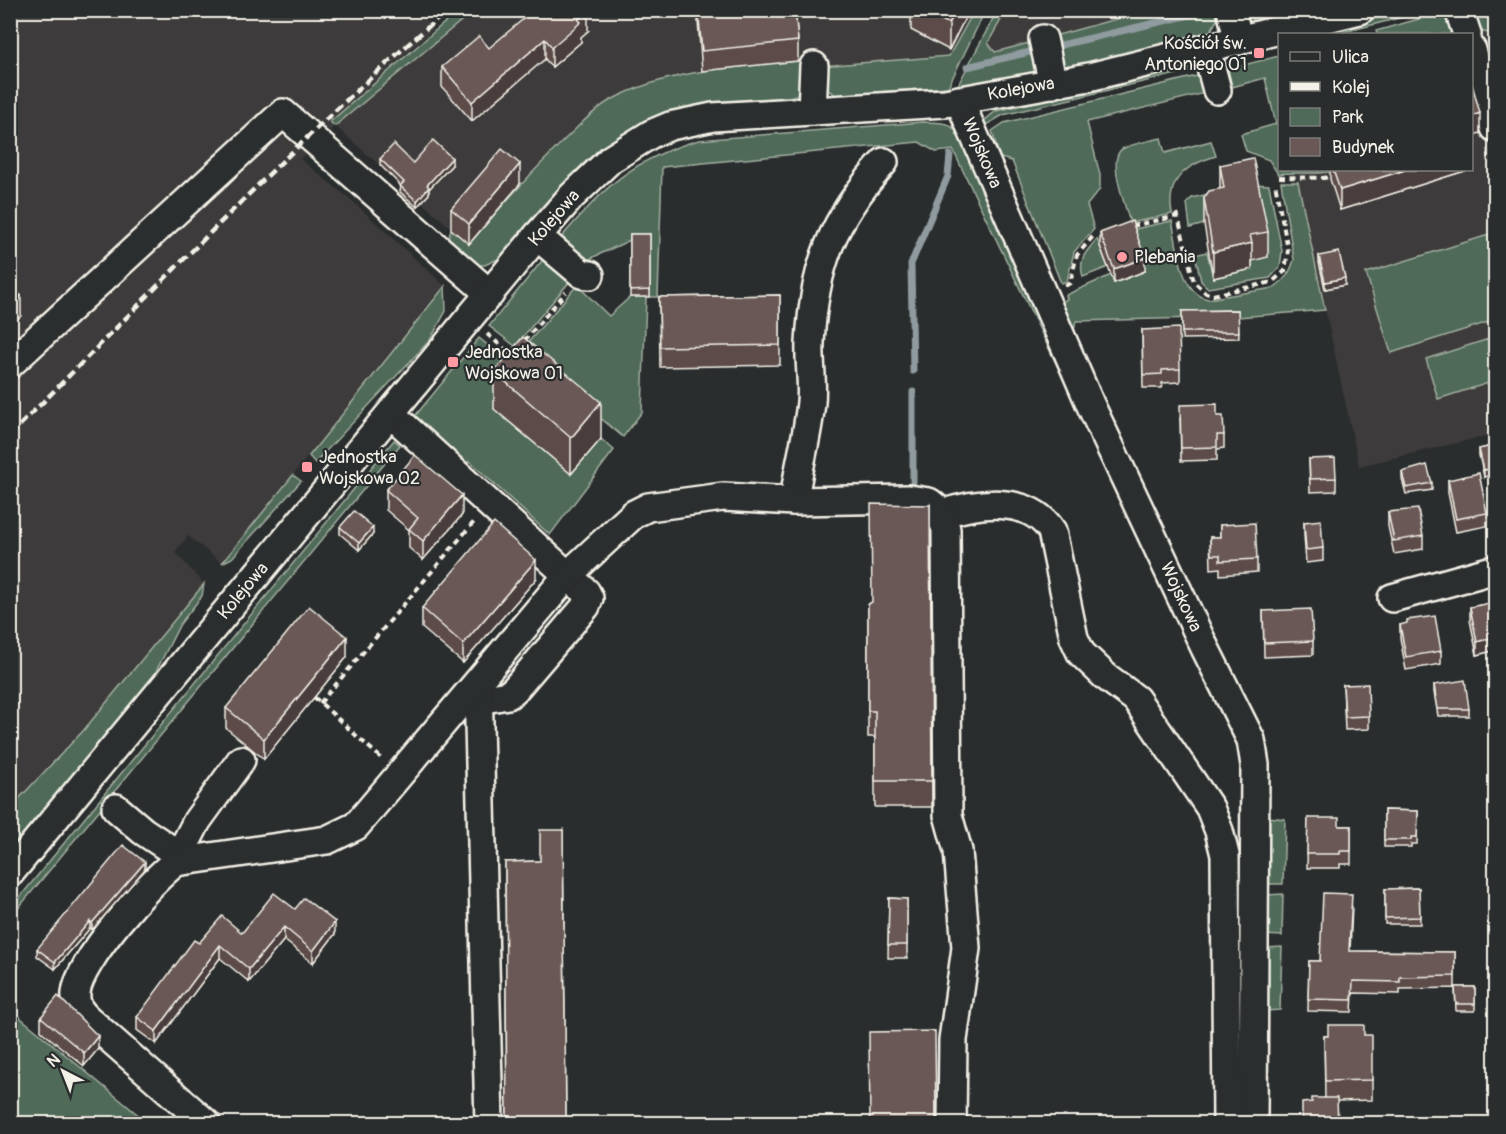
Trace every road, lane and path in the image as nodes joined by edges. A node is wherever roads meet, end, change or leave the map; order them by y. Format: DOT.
graph roads {
  1 [pos="1231,10"];
  2 [pos="1360,10"];
  3 [pos="1459,10"];
  4 [pos="1467,33"];
  5 [pos="1043,39"];
  6 [pos="1239,41"];
  7 [pos="1206,49"];
  8 [pos="1473,53"];
  9 [pos="814,66"];
  10 [pos="1053,84"];
  11 [pos="1217,90"];
  12 [pos="959,100"];
  13 [pos="812,111"];
  14 [pos="1495,128"];
  15 [pos="884,162"];
  16 [pos="1342,172"];
  17 [pos="1279,177"];
  18 [pos="1275,183"];
  19 [pos="1131,226"];
  20 [pos="1095,234"];
  21 [pos="537,236"];
  22 [pos="585,273"];
  23 [pos="1062,287"];
  24 [pos="489,294"];
  25 [pos="482,330"];
  26 [pos="512,355"];
  27 [pos="520,363"];
  28 [pos="10,364"];
  29 [pos="391,414"];
  30 [pos="794,501"];
  31 [pos="941,514"];
  32 [pos="480,515"];
  33 [pos="1496,569"];
  34 [pos="568,575"];
  35 [pos="1392,598"];
  36 [pos="478,692"];
  37 [pos="314,698"];
  38 [pos="320,703"];
  39 [pos="241,760"];
  40 [pos="401,776"];
  41 [pos="116,808"];
  42 [pos="178,858"];
  43 [pos="10,873"];
  44 [pos="207,1124"];
  45 [pos="489,1124"];
  46 [pos="952,1124"];
  47 [pos="1227,1124"];
  48 [pos="1253,1124"];
  1 -- 6 [label="street"];
  2 -- 6 [label="street, Kolejowa"];
  3 -- 4 [label="street"];
  5 -- 10 [label="street"];
  6 -- 7 [label="street, Kolejowa"];
  7 -- 10 [label="street, Kolejowa"];
  7 -- 11 [label="street"];
  8 -- 14 [label="street"];
  9 -- 13 [label="street"];
  10 -- 12 [label="street, Kolejowa"];
  12 -- 13 [label="street, Kolejowa"];
  12 -- 48 [label="street, Wojskowa"];
  13 -- 21 [label="street, Kolejowa"];
  15 -- 30 [label="street"];
  16 -- 17 [label="path"];
  18 -- 19 [label="path"];
  20 -- 23 [label="path"];
  21 -- 22 [label="street"];
  21 -- 24 [label="street, Kolejowa"];
  22 -- 26 [label="path"];
  24 -- 28 [label="street"];
  24 -- 29 [label="street, Kolejowa"];
  25 -- 26 [label="path"];
  26 -- 27 [label="path"];
  29 -- 34 [label="street"];
  29 -- 43 [label="street, Kolejowa"];
  30 -- 31 [label="street"];
  30 -- 34 [label="street"];
  31 -- 46 [label="street"];
  31 -- 47 [label="street"];
  32 -- 38 [label="path"];
  33 -- 35 [label="street"];
  34 -- 36 [label="street"];
  36 -- 40 [label="street"];
  36 -- 45 [label="street"];
  37 -- 38 [label="path"];
  38 -- 40 [label="path"];
  39 -- 42 [label="street"];
  40 -- 42 [label="street"];
  41 -- 42 [label="street"];
  42 -- 44 [label="street"];
}
